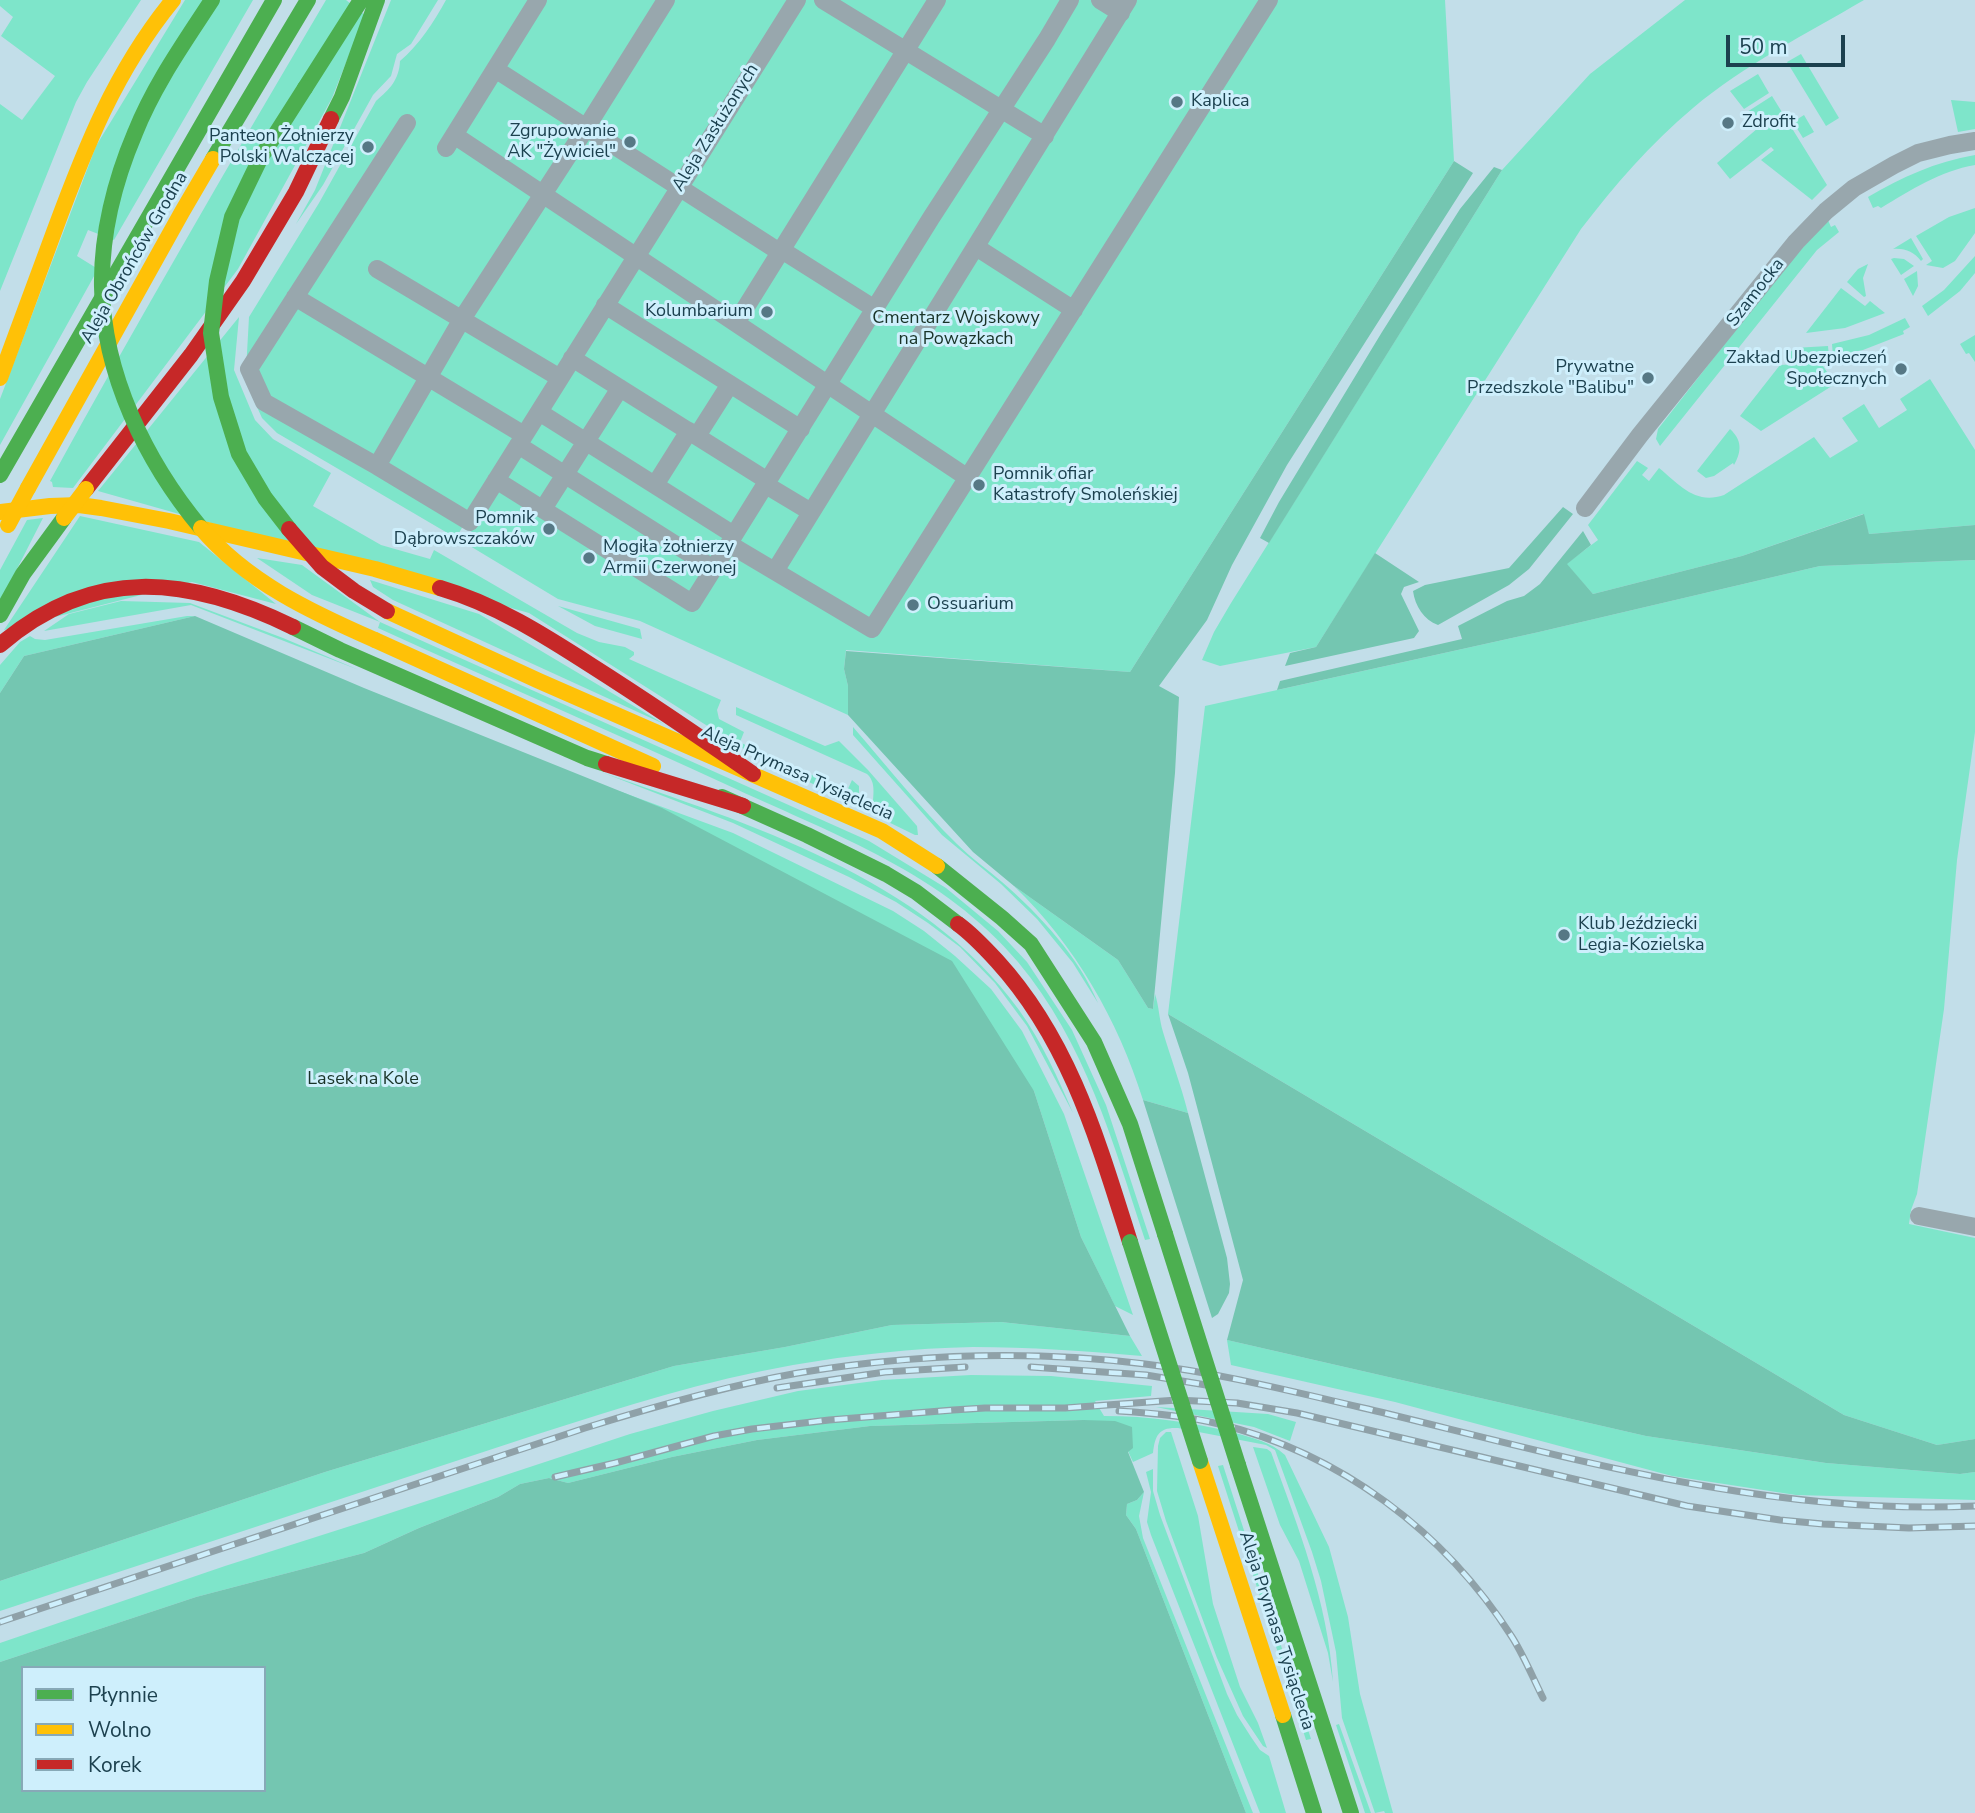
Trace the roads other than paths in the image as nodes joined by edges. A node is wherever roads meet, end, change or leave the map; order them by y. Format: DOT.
graph roads {
  1 [pos="173,0"];
  2 [pos="212,0"];
  3 [pos="274,0"];
  4 [pos="308,0"];
  5 [pos="361,0"];
  6 [pos="377,0"];
  7 [pos="538,0"];
  8 [pos="666,0"];
  9 [pos="797,0"];
  10 [pos="823,0"];
  11 [pos="937,0"];
  12 [pos="1070,0"];
  13 [pos="1100,0"];
  14 [pos="1269,0"];
  15 [pos="1124,7"];
  16 [pos="905,51"];
  17 [pos="495,69"];
  18 [pos="1001,110"];
  19 [pos="407,123"];
  20 [pos="586,128"];
  21 [pos="1045,136"];
  22 [pos="1975,141"];
  23 [pos="680,187"];
  24 [pos="543,194"];
  25 [pos="976,247"];
  26 [pos="781,251"];
  27 [pos="636,256"];
  28 [pos="377,269"];
  29 [pos="295,298"];
  30 [pos="605,305"];
  31 [pos="875,309"];
  32 [pos="1074,310"];
  33 [pos="462,319"];
  34 [pos="736,323"];
  35 [pos="572,358"];
  36 [pos="428,377"];
  37 [pos="0,378"];
  38 [pos="560,378"];
  39 [pos="730,384"];
  40 [pos="828,384"];
  41 [pos="620,388"];
  42 [pos="538,412"];
  43 [pos="872,414"];
  44 [pos="801,429"];
  45 [pos="693,434"];
  46 [pos="521,440"];
  47 [pos="586,441"];
  48 [pos="377,466"];
  49 [pos="0,475"];
  50 [pos="565,475"];
  51 [pos="968,478"];
  52 [pos="496,480"];
  53 [pos="767,483"];
  54 [pos="655,485"];
  55 [pos="1586,508"];
  56 [pos="543,509"];
  57 [pos="811,512"];
  58 [pos="3,526"];
  59 [pos="732,540"];
  60 [pos="714,569"];
  61 [pos="775,571"];
  62 [pos="0,615"];
  63 [pos="0,645"];
  64 [pos="753,774"];
  65 [pos="743,806"];
  66 [pos="1919,1216"];
  67 [pos="1975,1227"];
  68 [pos="1314,1813"];
  69 [pos="1351,1813"];
  1 -- 37 [label="main road"];
  2 -- 65 [label="main road, bridge"];
  3 -- 49 [label="main road, Aleja Obrońców Grodna"];
  4 -- 58 [label="main road, Aleja Obrońców Grodna, bridge"];
  5 -- 64 [label="main road, Aleja Prymasa Tysiąclecia, bridge"];
  6 -- 62 [label="main road, bridge"];
  7 -- 17 [label="street"];
  8 -- 20 [label="street"];
  9 -- 23 [label="street, Aleja Zasłużonych"];
  10 -- 16 [label="street"];
  11 -- 16 [label="street"];
  12 -- 18 [label="street"];
  13 -- 15 [label="street"];
  14 -- 32 [label="street"];
  15 -- 21 [label="street"];
  16 -- 18 [label="street"];
  16 -- 26 [label="street"];
  17 -- 20 [label="street"];
  17 -- 24 [label="street"];
  18 -- 21 [label="street"];
  18 -- 31 [label="street"];
  19 -- 29 [label="street"];
  20 -- 23 [label="street"];
  20 -- 24 [label="street"];
  21 -- 25 [label="street"];
  22 -- 55 [label="street, Szamocka"];
  23 -- 26 [label="street"];
  23 -- 27 [label="street, Aleja Zasłużonych"];
  24 -- 27 [label="street"];
  24 -- 33 [label="street"];
  25 -- 32 [label="street"];
  25 -- 43 [label="street"];
  26 -- 31 [label="street"];
  26 -- 34 [label="street"];
  27 -- 30 [label="street, Aleja Zasłużonych"];
  27 -- 34 [label="street"];
  28 -- 33 [label="street"];
  29 -- 36 [label="street"];
  29 -- 48 [label="street"];
  30 -- 35 [label="street, Aleja Zasłużonych"];
  30 -- 39 [label="street"];
  31 -- 40 [label="street"];
  32 -- 51 [label="street"];
  33 -- 36 [label="street"];
  33 -- 38 [label="street"];
  34 -- 40 [label="street"];
  35 -- 38 [label="street, Aleja Zasłużonych"];
  35 -- 41 [label="street"];
  36 -- 46 [label="street"];
  36 -- 48 [label="street"];
  38 -- 42 [label="street, Aleja Zasłużonych"];
  39 -- 44 [label="street"];
  39 -- 45 [label="street"];
  40 -- 43 [label="street"];
  40 -- 44 [label="street"];
  41 -- 45 [label="street"];
  41 -- 47 [label="street"];
  42 -- 46 [label="street, Aleja Zasłużonych"];
  42 -- 47 [label="street"];
  43 -- 51 [label="street"];
  43 -- 57 [label="street"];
  44 -- 53 [label="street"];
  45 -- 53 [label="street"];
  45 -- 54 [label="street"];
  46 -- 50 [label="street"];
  46 -- 52 [label="street, Aleja Zasłużonych"];
  47 -- 50 [label="street"];
  47 -- 54 [label="street"];
  48 -- 52 [label="street, Aleja Zasłużonych"];
  50 -- 56 [label="street"];
  50 -- 60 [label="street"];
  51 -- 61 [label="street"];
  52 -- 56 [label="street"];
  53 -- 57 [label="street"];
  53 -- 59 [label="street"];
  54 -- 59 [label="street"];
  56 -- 60 [label="street"];
  57 -- 61 [label="street"];
  58 -- 64 [label="main road"];
  59 -- 60 [label="street"];
  59 -- 61 [label="street"];
  63 -- 65 [label="main road"];
  64 -- 69 [label="main road, Aleja Prymasa Tysiąclecia, bridge"];
  65 -- 68 [label="main road, Aleja Prymasa Tysiąclecia, bridge"];
  66 -- 67 [label="street"];
}
